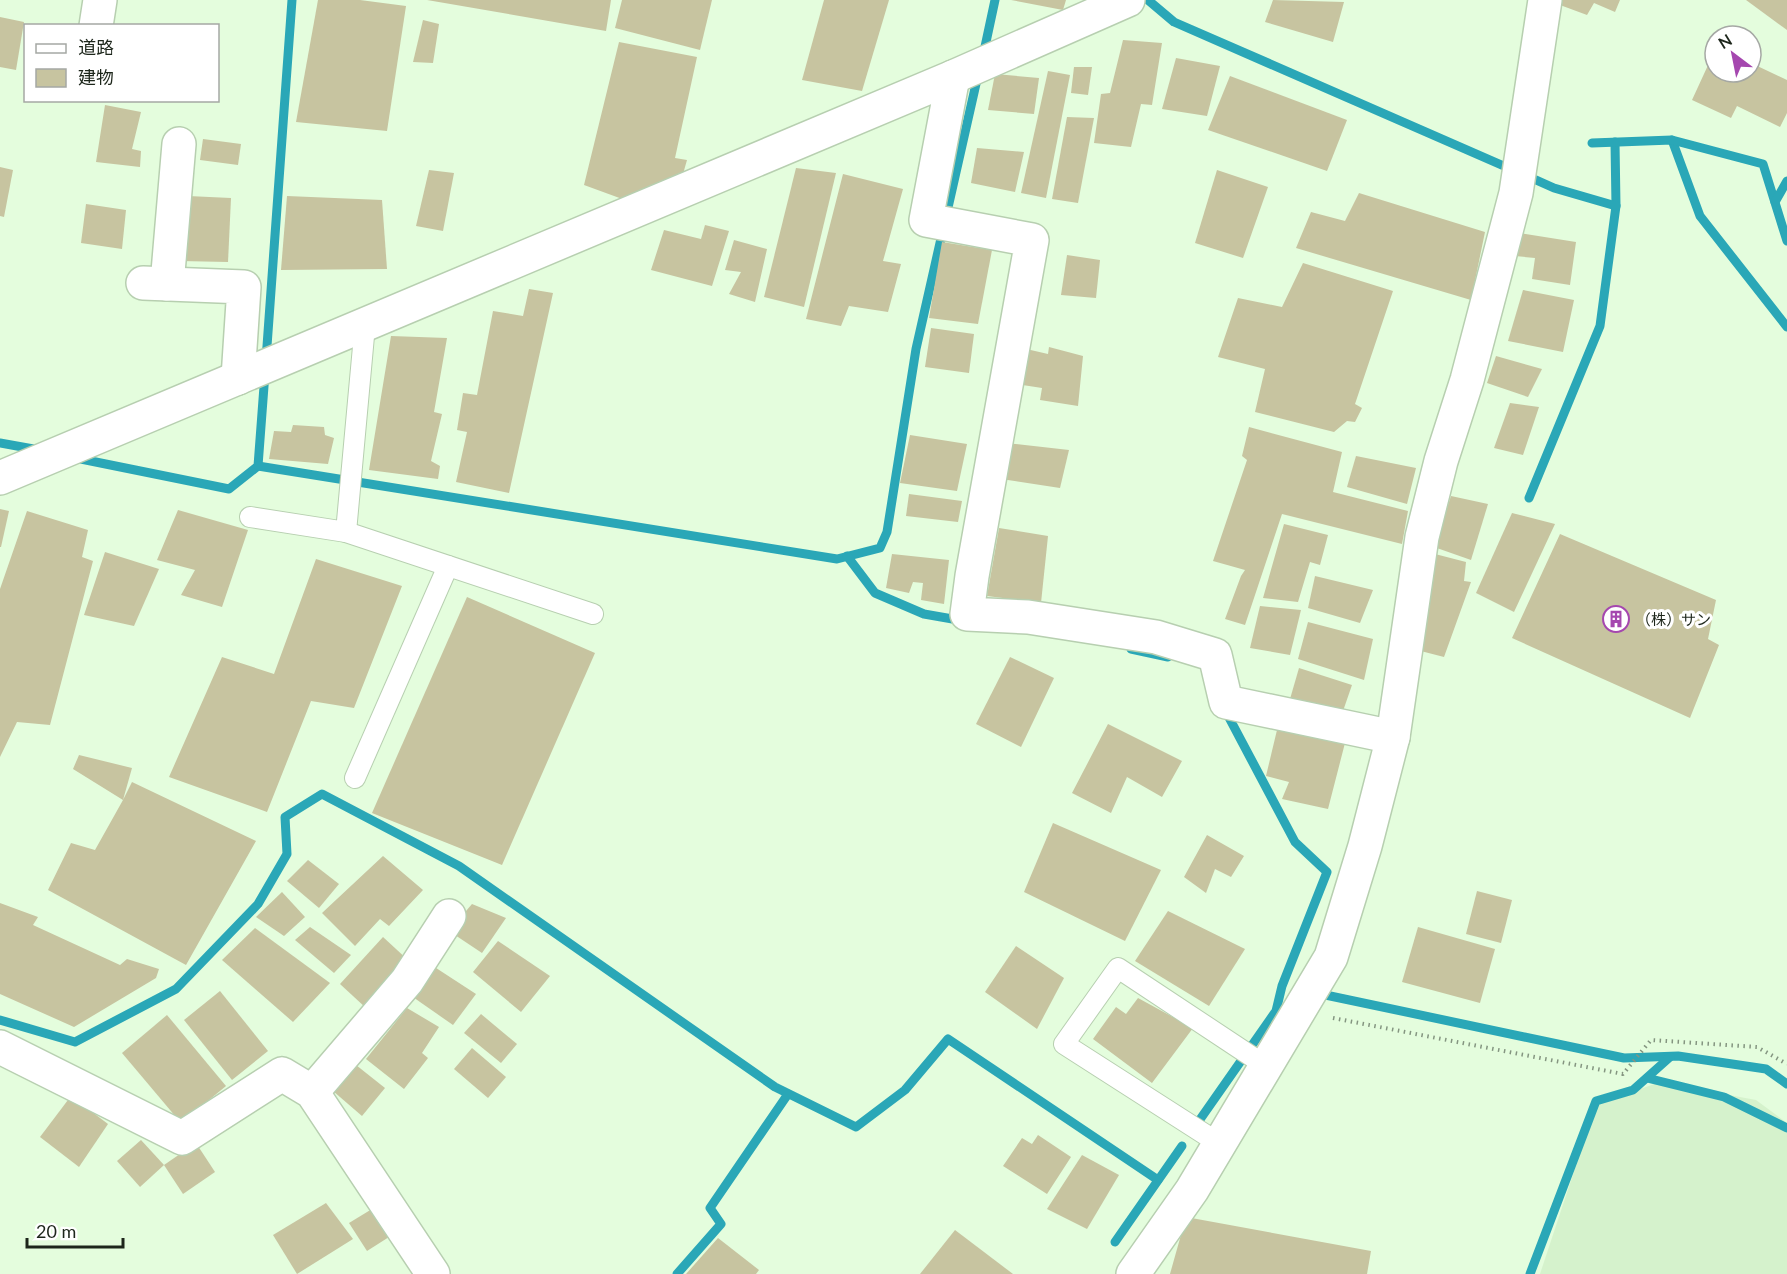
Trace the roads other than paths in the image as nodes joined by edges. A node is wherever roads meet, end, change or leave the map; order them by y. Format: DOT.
graph roads {
  1 [pos="100,0"];
  2 [pos="1545,0"];
  3 [pos="1120,2"];
  4 [pos="96,24"];
  5 [pos="953,77"];
  6 [pos="179,144"];
  7 [pos="365,325"];
  8 [pos="258,370"];
  9 [pos="0,478"];
  10 [pos="250,517"];
  11 [pos="346,532"];
  12 [pos="448,566"];
  13 [pos="593,614"];
  14 [pos="1394,737"];
  15 [pos="356,778"];
  16 [pos="449,916"];
  17 [pos="0,1047"];
  18 [pos="1252,1057"];
  19 [pos="312,1092"];
  20 [pos="1212,1139"];
  21 [pos="433,1274"];
  22 [pos="1133,1274"];
  1 -- 4 [label="street"];
  2 -- 14 [label="street"];
  3 -- 5 [label="street"];
  5 -- 7 [label="street"];
  5 -- 14 [label="street"];
  6 -- 8 [label="street"];
  7 -- 8 [label="street"];
  7 -- 11 [label="lane"];
  8 -- 9 [label="street"];
  10 -- 11 [label="lane"];
  11 -- 12 [label="lane"];
  12 -- 13 [label="lane"];
  12 -- 15 [label="lane"];
  14 -- 18 [label="street"];
  16 -- 19 [label="street"];
  17 -- 19 [label="street"];
  18 -- 20 [label="street"];
  18 -- 20 [label="lane"];
  19 -- 21 [label="street"];
  20 -- 22 [label="street"];
}
